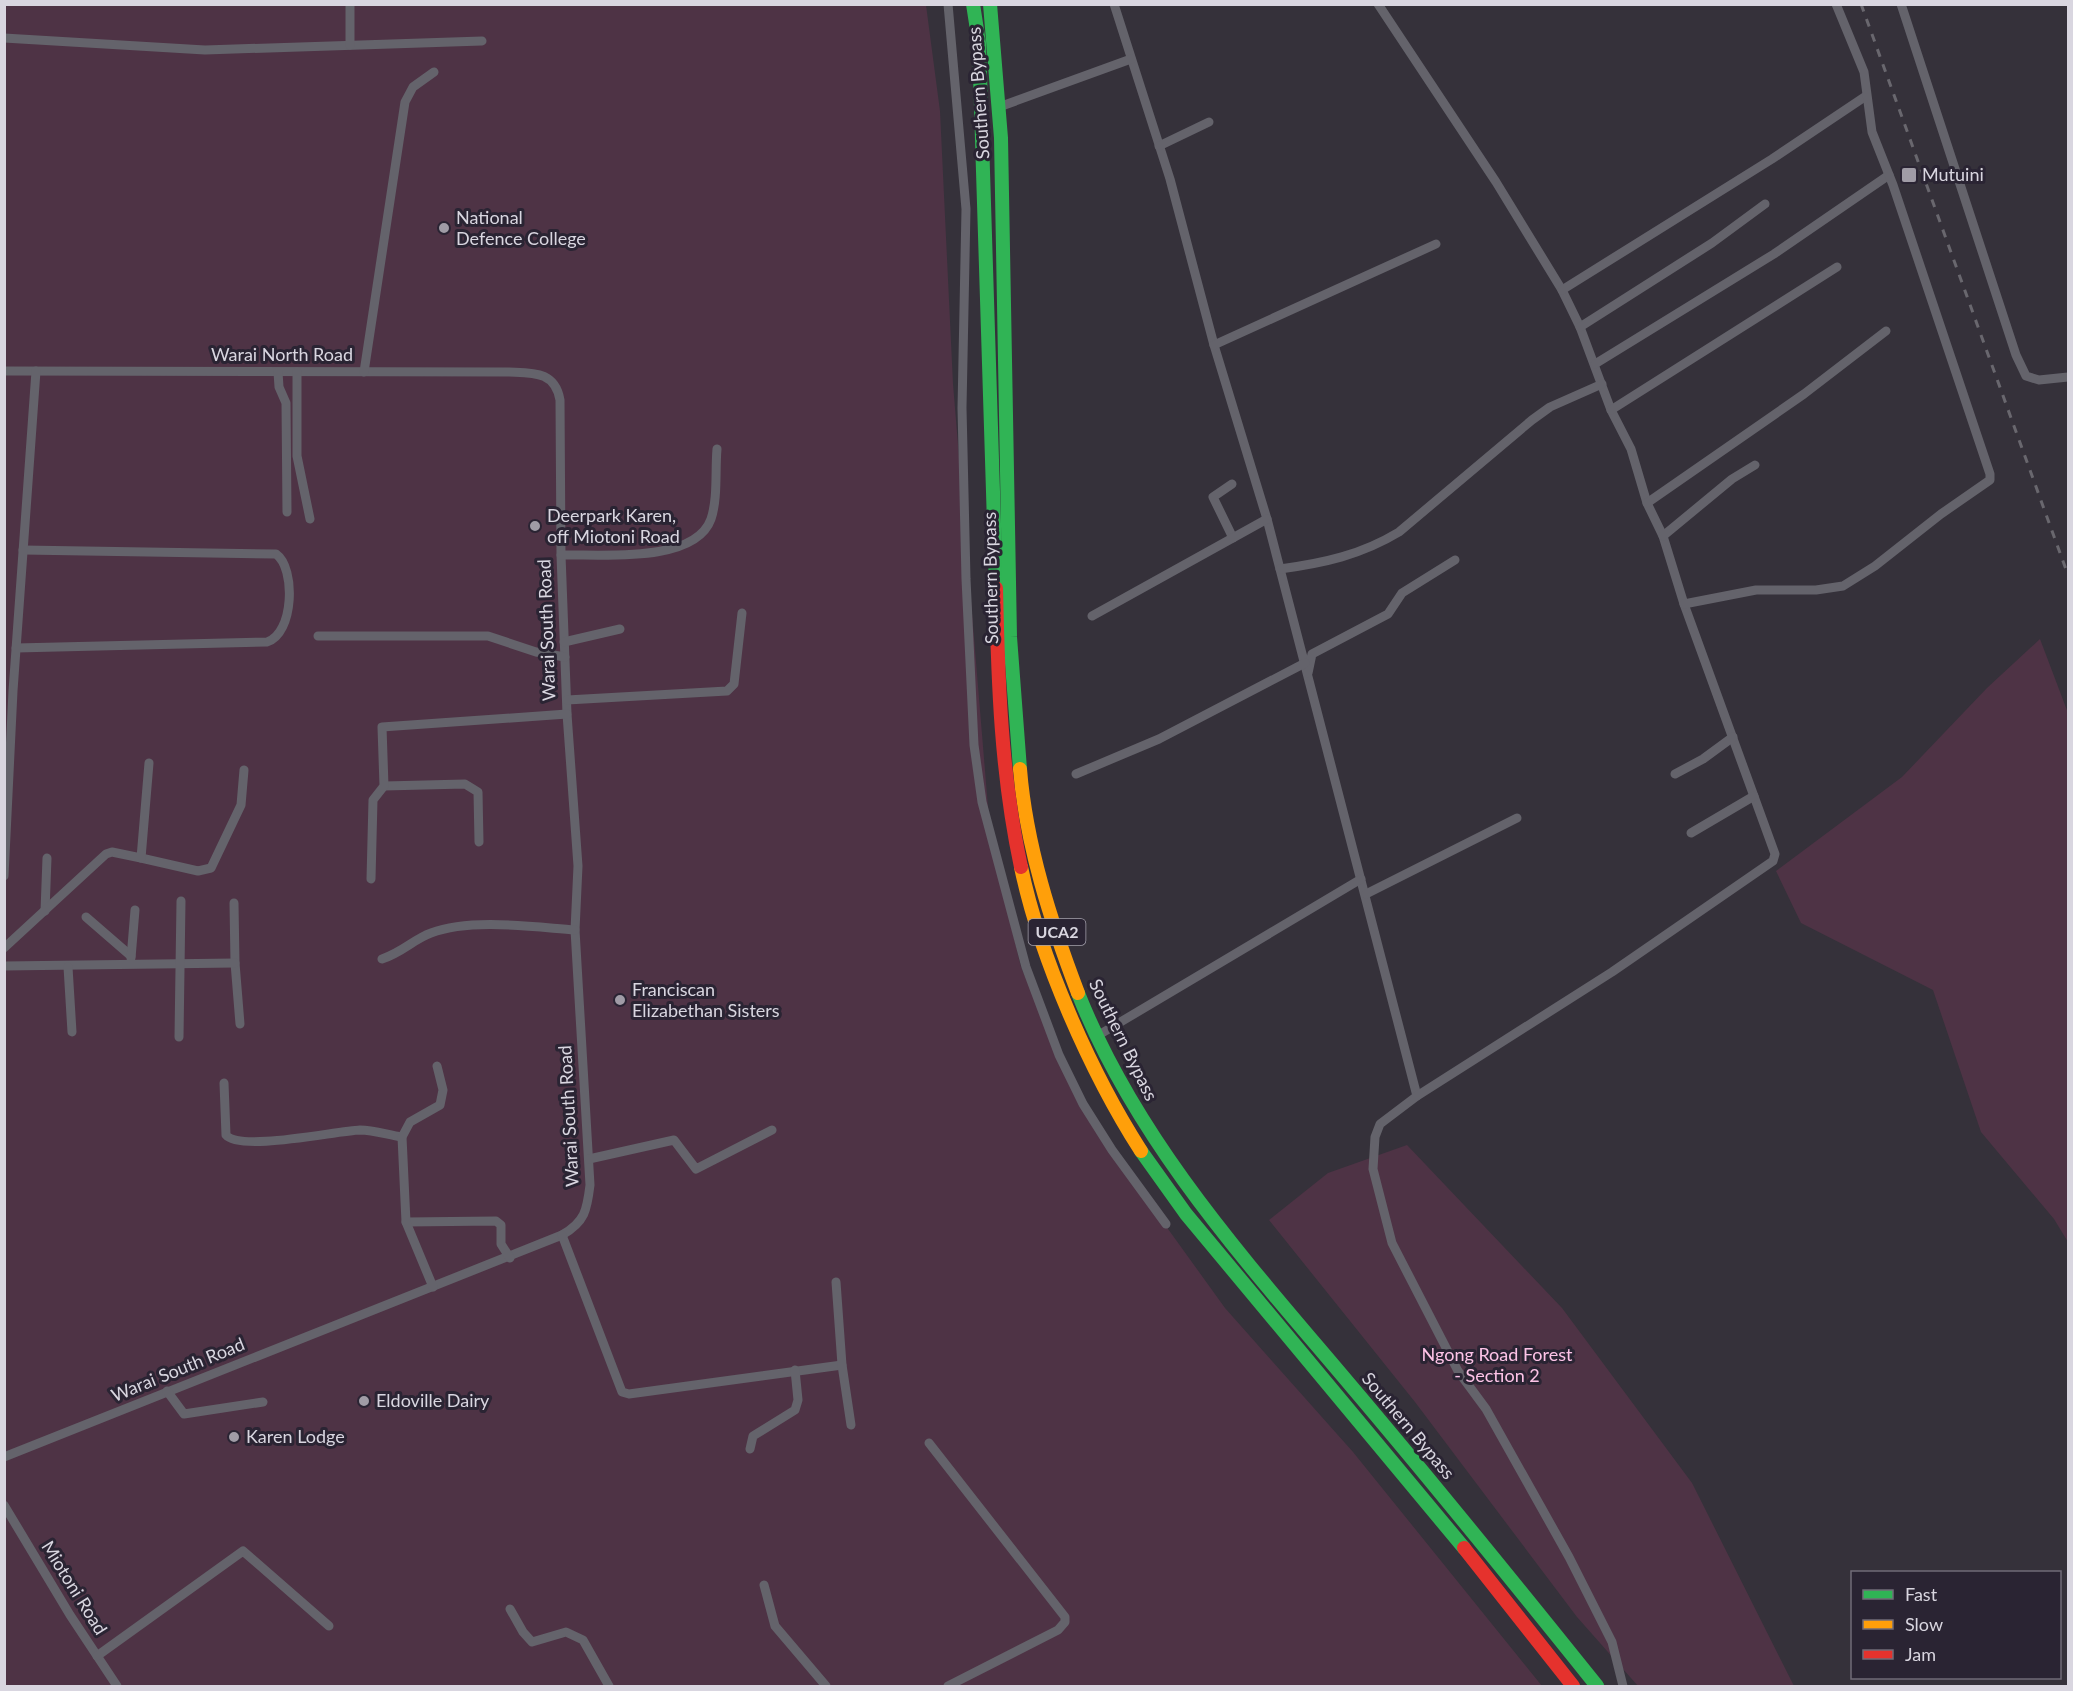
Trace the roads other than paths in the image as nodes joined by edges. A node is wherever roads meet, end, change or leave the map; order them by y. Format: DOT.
graph roads {
  1 [pos="351,4"];
  2 [pos="948,4"];
  3 [pos="974,4"];
  4 [pos="990,4"];
  5 [pos="1114,4"];
  6 [pos="1378,4"];
  7 [pos="1836,4"];
  8 [pos="1901,4"];
  9 [pos="4,38"];
  10 [pos="482,41"];
  11 [pos="350,45"];
  12 [pos="1131,59"];
  13 [pos="434,72"];
  14 [pos="1866,96"];
  15 [pos="999,107"];
  16 [pos="1209,122"];
  17 [pos="1159,146"];
  18 [pos="1888,175"];
  19 [pos="1765,204"];
  20 [pos="1436,244"];
  21 [pos="1837,267"];
  22 [pos="1562,290"];
  23 [pos="1580,327"];
  24 [pos="1887,331"];
  25 [pos="1214,345"];
  26 [pos="1595,364"];
  27 [pos="4,371"];
  28 [pos="36,371"];
  29 [pos="278,372"];
  30 [pos="297,372"];
  31 [pos="364,372"];
  32 [pos="2068,377"];
  33 [pos="555,383"];
  34 [pos="1602,384"];
  35 [pos="1611,410"];
  36 [pos="717,449"];
  37 [pos="1755,465"];
  38 [pos="1232,484"];
  39 [pos="1647,503"];
  40 [pos="287,512"];
  41 [pos="310,519"];
  42 [pos="1267,519"];
  43 [pos="1663,536"];
  44 [pos="1233,538"];
  45 [pos="23,550"];
  46 [pos="561,555"];
  47 [pos="1455,560"];
  48 [pos="1280,569"];
  49 [pos="1684,604"];
  50 [pos="742,613"];
  51 [pos="1092,616"];
  52 [pos="620,629"];
  53 [pos="318,636"];
  54 [pos="564,642"];
  55 [pos="16,648"];
  56 [pos="565,657"];
  57 [pos="1305,663"];
  58 [pos="1308,675"];
  59 [pos="567,700"];
  60 [pos="567,714"];
  61 [pos="1733,737"];
  62 [pos="149,763"];
  63 [pos="244,770"];
  64 [pos="1076,774"];
  65 [pos="1676,774"];
  66 [pos="384,786"];
  67 [pos="1754,796"];
  68 [pos="1517,818"];
  69 [pos="1691,833"];
  70 [pos="479,842"];
  71 [pos="47,858"];
  72 [pos="141,858"];
  73 [pos="4,876"];
  74 [pos="370,879"];
  75 [pos="1361,879"];
  76 [pos="1366,894"];
  77 [pos="181,901"];
  78 [pos="234,903"];
  79 [pos="135,910"];
  80 [pos="45,911"];
  81 [pos="86,917"];
  82 [pos="575,930"];
  83 [pos="4,948"];
  84 [pos="131,959"];
  85 [pos="382,959"];
  86 [pos="180,963"];
  87 [pos="235,963"];
  88 [pos="4,966"];
  89 [pos="68,967"];
  90 [pos="240,1024"];
  91 [pos="72,1032"];
  92 [pos="1097,1036"];
  93 [pos="179,1037"];
  94 [pos="437,1066"];
  95 [pos="224,1083"];
  96 [pos="1417,1096"];
  97 [pos="772,1130"];
  98 [pos="402,1137"];
  99 [pos="589,1159"];
  100 [pos="406,1222"];
  101 [pos="1166,1224"];
  102 [pos="562,1235"];
  103 [pos="510,1258"];
  104 [pos="836,1281"];
  105 [pos="433,1287"];
  106 [pos="842,1365"];
  107 [pos="795,1370"];
  108 [pos="167,1391"];
  109 [pos="263,1402"];
  110 [pos="851,1425"];
  111 [pos="929,1443"];
  112 [pos="750,1449"];
  113 [pos="4,1457"];
  114 [pos="4,1505"];
  115 [pos="764,1585"];
  116 [pos="510,1609"];
  117 [pos="329,1626"];
  118 [pos="97,1656"];
  119 [pos="117,1686"];
  120 [pos="609,1686"];
  121 [pos="826,1686"];
  122 [pos="948,1686"];
  123 [pos="1573,1686"];
  124 [pos="1597,1686"];
  125 [pos="1623,1686"];
  1 -- 11 [label="street"];
  2 -- 101 [label="street"];
  3 -- 123 [label="highway, Southern Bypass / UCA2"];
  4 -- 15 [label="highway, Southern Bypass / UCA2"];
  5 -- 12 [label="street"];
  6 -- 22 [label="street"];
  7 -- 14 [label="street"];
  8 -- 32 [label="street"];
  9 -- 11 [label="street"];
  10 -- 11 [label="street"];
  12 -- 15 [label="street"];
  12 -- 17 [label="street"];
  13 -- 31 [label="street"];
  14 -- 18 [label="street"];
  14 -- 22 [label="street"];
  15 -- 92 [label="highway, Southern Bypass / UCA2"];
  16 -- 17 [label="street"];
  17 -- 25 [label="street"];
  18 -- 26 [label="street"];
  18 -- 49 [label="street"];
  19 -- 23 [label="street"];
  20 -- 25 [label="street"];
  21 -- 35 [label="street"];
  22 -- 23 [label="street"];
  23 -- 26 [label="street"];
  24 -- 39 [label="street"];
  25 -- 42 [label="street"];
  26 -- 34 [label="street"];
  27 -- 28 [label="street, Warai North Road"];
  28 -- 29 [label="street, Warai North Road"];
  28 -- 45 [label="street"];
  29 -- 30 [label="street, Warai North Road"];
  29 -- 40 [label="street"];
  30 -- 31 [label="street, Warai North Road"];
  30 -- 41 [label="street"];
  31 -- 33 [label="street, Warai North Road"];
  33 -- 46 [label="street, Warai South Road"];
  34 -- 35 [label="street"];
  34 -- 48 [label="street"];
  35 -- 39 [label="street"];
  36 -- 46 [label="street"];
  37 -- 43 [label="street"];
  38 -- 44 [label="street"];
  39 -- 43 [label="street"];
  42 -- 44 [label="street"];
  42 -- 48 [label="street"];
  43 -- 49 [label="street"];
  44 -- 51 [label="street"];
  45 -- 55 [label="street"];
  45 -- 55 [label="street"];
  46 -- 54 [label="street, Warai South Road"];
  47 -- 58 [label="street"];
  48 -- 57 [label="street"];
  49 -- 61 [label="street"];
  50 -- 59 [label="street"];
  52 -- 54 [label="street"];
  53 -- 56 [label="street"];
  54 -- 56 [label="street, Warai South Road"];
  55 -- 73 [label="street"];
  56 -- 59 [label="street, Warai South Road"];
  57 -- 58 [label="street"];
  57 -- 64 [label="street"];
  58 -- 75 [label="street"];
  59 -- 60 [label="street, Warai South Road"];
  60 -- 66 [label="street"];
  60 -- 82 [label="street, Warai South Road"];
  61 -- 65 [label="street"];
  61 -- 67 [label="street"];
  62 -- 72 [label="street"];
  63 -- 72 [label="street"];
  66 -- 70 [label="street"];
  66 -- 74 [label="street"];
  67 -- 69 [label="street"];
  67 -- 96 [label="street"];
  68 -- 76 [label="street"];
  71 -- 80 [label="street"];
  72 -- 80 [label="street"];
  75 -- 76 [label="street"];
  75 -- 92 [label="street"];
  76 -- 96 [label="street"];
  77 -- 86 [label="street"];
  78 -- 87 [label="street"];
  79 -- 84 [label="street"];
  80 -- 83 [label="street"];
  81 -- 84 [label="street"];
  82 -- 85 [label="street"];
  82 -- 99 [label="street, Warai South Road"];
  84 -- 86 [label="street"];
  84 -- 89 [label="street"];
  86 -- 87 [label="street"];
  86 -- 93 [label="street"];
  87 -- 90 [label="street"];
  88 -- 89 [label="street"];
  89 -- 91 [label="street"];
  92 -- 124 [label="highway, Southern Bypass / UCA2"];
  94 -- 98 [label="street"];
  95 -- 98 [label="street"];
  96 -- 125 [label="street"];
  97 -- 99 [label="street"];
  98 -- 100 [label="street"];
  99 -- 102 [label="street, Warai South Road"];
  100 -- 103 [label="street"];
  100 -- 105 [label="street"];
  102 -- 103 [label="street, Warai South Road"];
  102 -- 107 [label="street"];
  103 -- 105 [label="street, Warai South Road"];
  104 -- 106 [label="street"];
  105 -- 108 [label="street, Warai South Road"];
  106 -- 107 [label="street"];
  106 -- 110 [label="street"];
  107 -- 112 [label="street"];
  108 -- 109 [label="street"];
  108 -- 113 [label="street, Warai South Road"];
  111 -- 122 [label="street"];
  114 -- 118 [label="street, Miotoni Road"];
  115 -- 121 [label="street"];
  116 -- 120 [label="street"];
  117 -- 118 [label="street"];
  118 -- 119 [label="street, Miotoni Road"];
}
